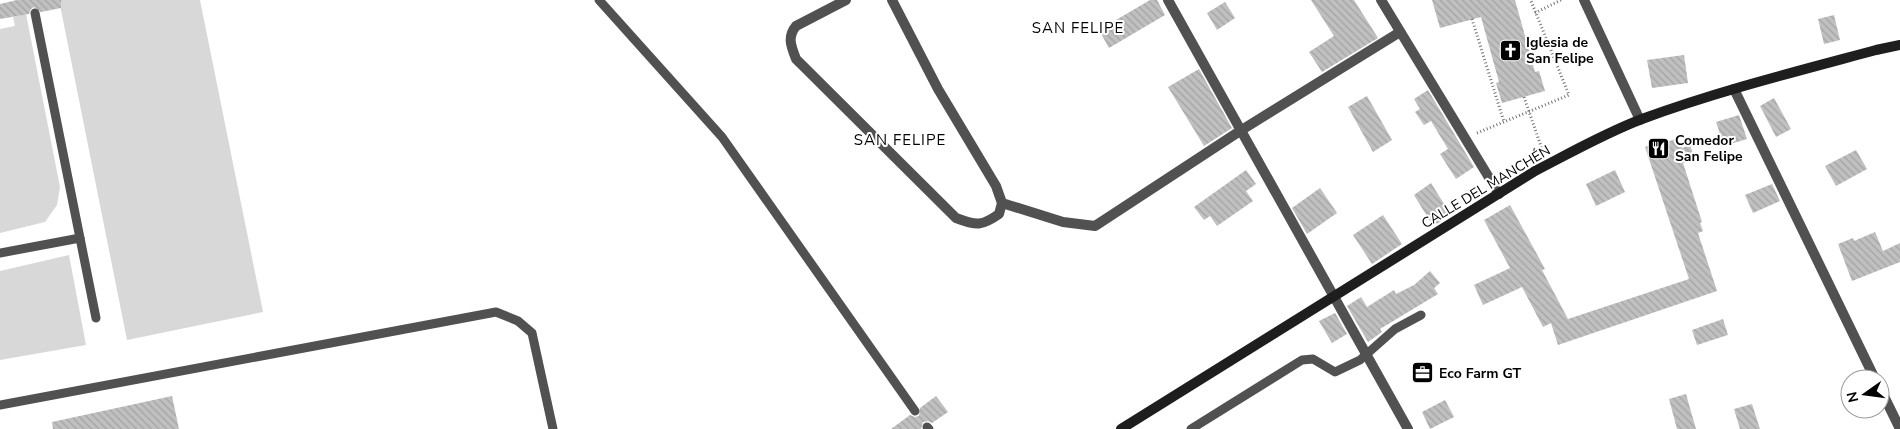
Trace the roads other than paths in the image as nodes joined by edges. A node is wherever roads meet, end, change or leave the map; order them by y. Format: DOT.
graph roads {
  1 [pos="599,0"];
  2 [pos="846,0"];
  3 [pos="892,0"];
  4 [pos="1168,0"];
  5 [pos="1381,0"];
  6 [pos="1584,0"];
  7 [pos="35,13"];
  8 [pos="1400,32"];
  9 [pos="1900,45"];
  10 [pos="1734,89"];
  11 [pos="1640,120"];
  12 [pos="1240,131"];
  13 [pos="1499,194"];
  14 [pos="1002,203"];
  15 [pos="80,238"];
  16 [pos="0,253"];
  17 [pos="1332,297"];
  18 [pos="1421,315"];
  19 [pos="96,318"];
  20 [pos="1368,354"];
  21 [pos="1870,369"];
  22 [pos="0,405"];
  23 [pos="1890,408"];
  24 [pos="915,411"];
  25 [pos="553,429"];
  26 [pos="1121,429"];
  27 [pos="1191,429"];
  28 [pos="1408,429"];
  29 [pos="1900,429"];
  1 -- 24 [label="lane"];
  2 -- 14 [label="street"];
  3 -- 14 [label="street"];
  4 -- 12 [label="street"];
  5 -- 8 [label="street"];
  6 -- 11 [label="street"];
  7 -- 15 [label="lane"];
  8 -- 12 [label="street"];
  8 -- 13 [label="street"];
  9 -- 10 [label="street, CALLE DEL MANCHÉN"];
  10 -- 11 [label="street, CALLE DEL MANCHÉN"];
  10 -- 21 [label="street"];
  11 -- 13 [label="street, CALLE DEL MANCHÉN"];
  12 -- 14 [label="street"];
  12 -- 17 [label="street"];
  13 -- 17 [label="street, CALLE DEL MANCHÉN"];
  15 -- 16 [label="lane"];
  15 -- 19 [label="lane"];
  17 -- 20 [label="street"];
  17 -- 26 [label="street, CALLE DEL MANCHÉN"];
  18 -- 20 [label="lane"];
  20 -- 27 [label="lane"];
  20 -- 28 [label="street"];
  22 -- 25 [label="lane"];
  23 -- 29 [label="street"];
}
